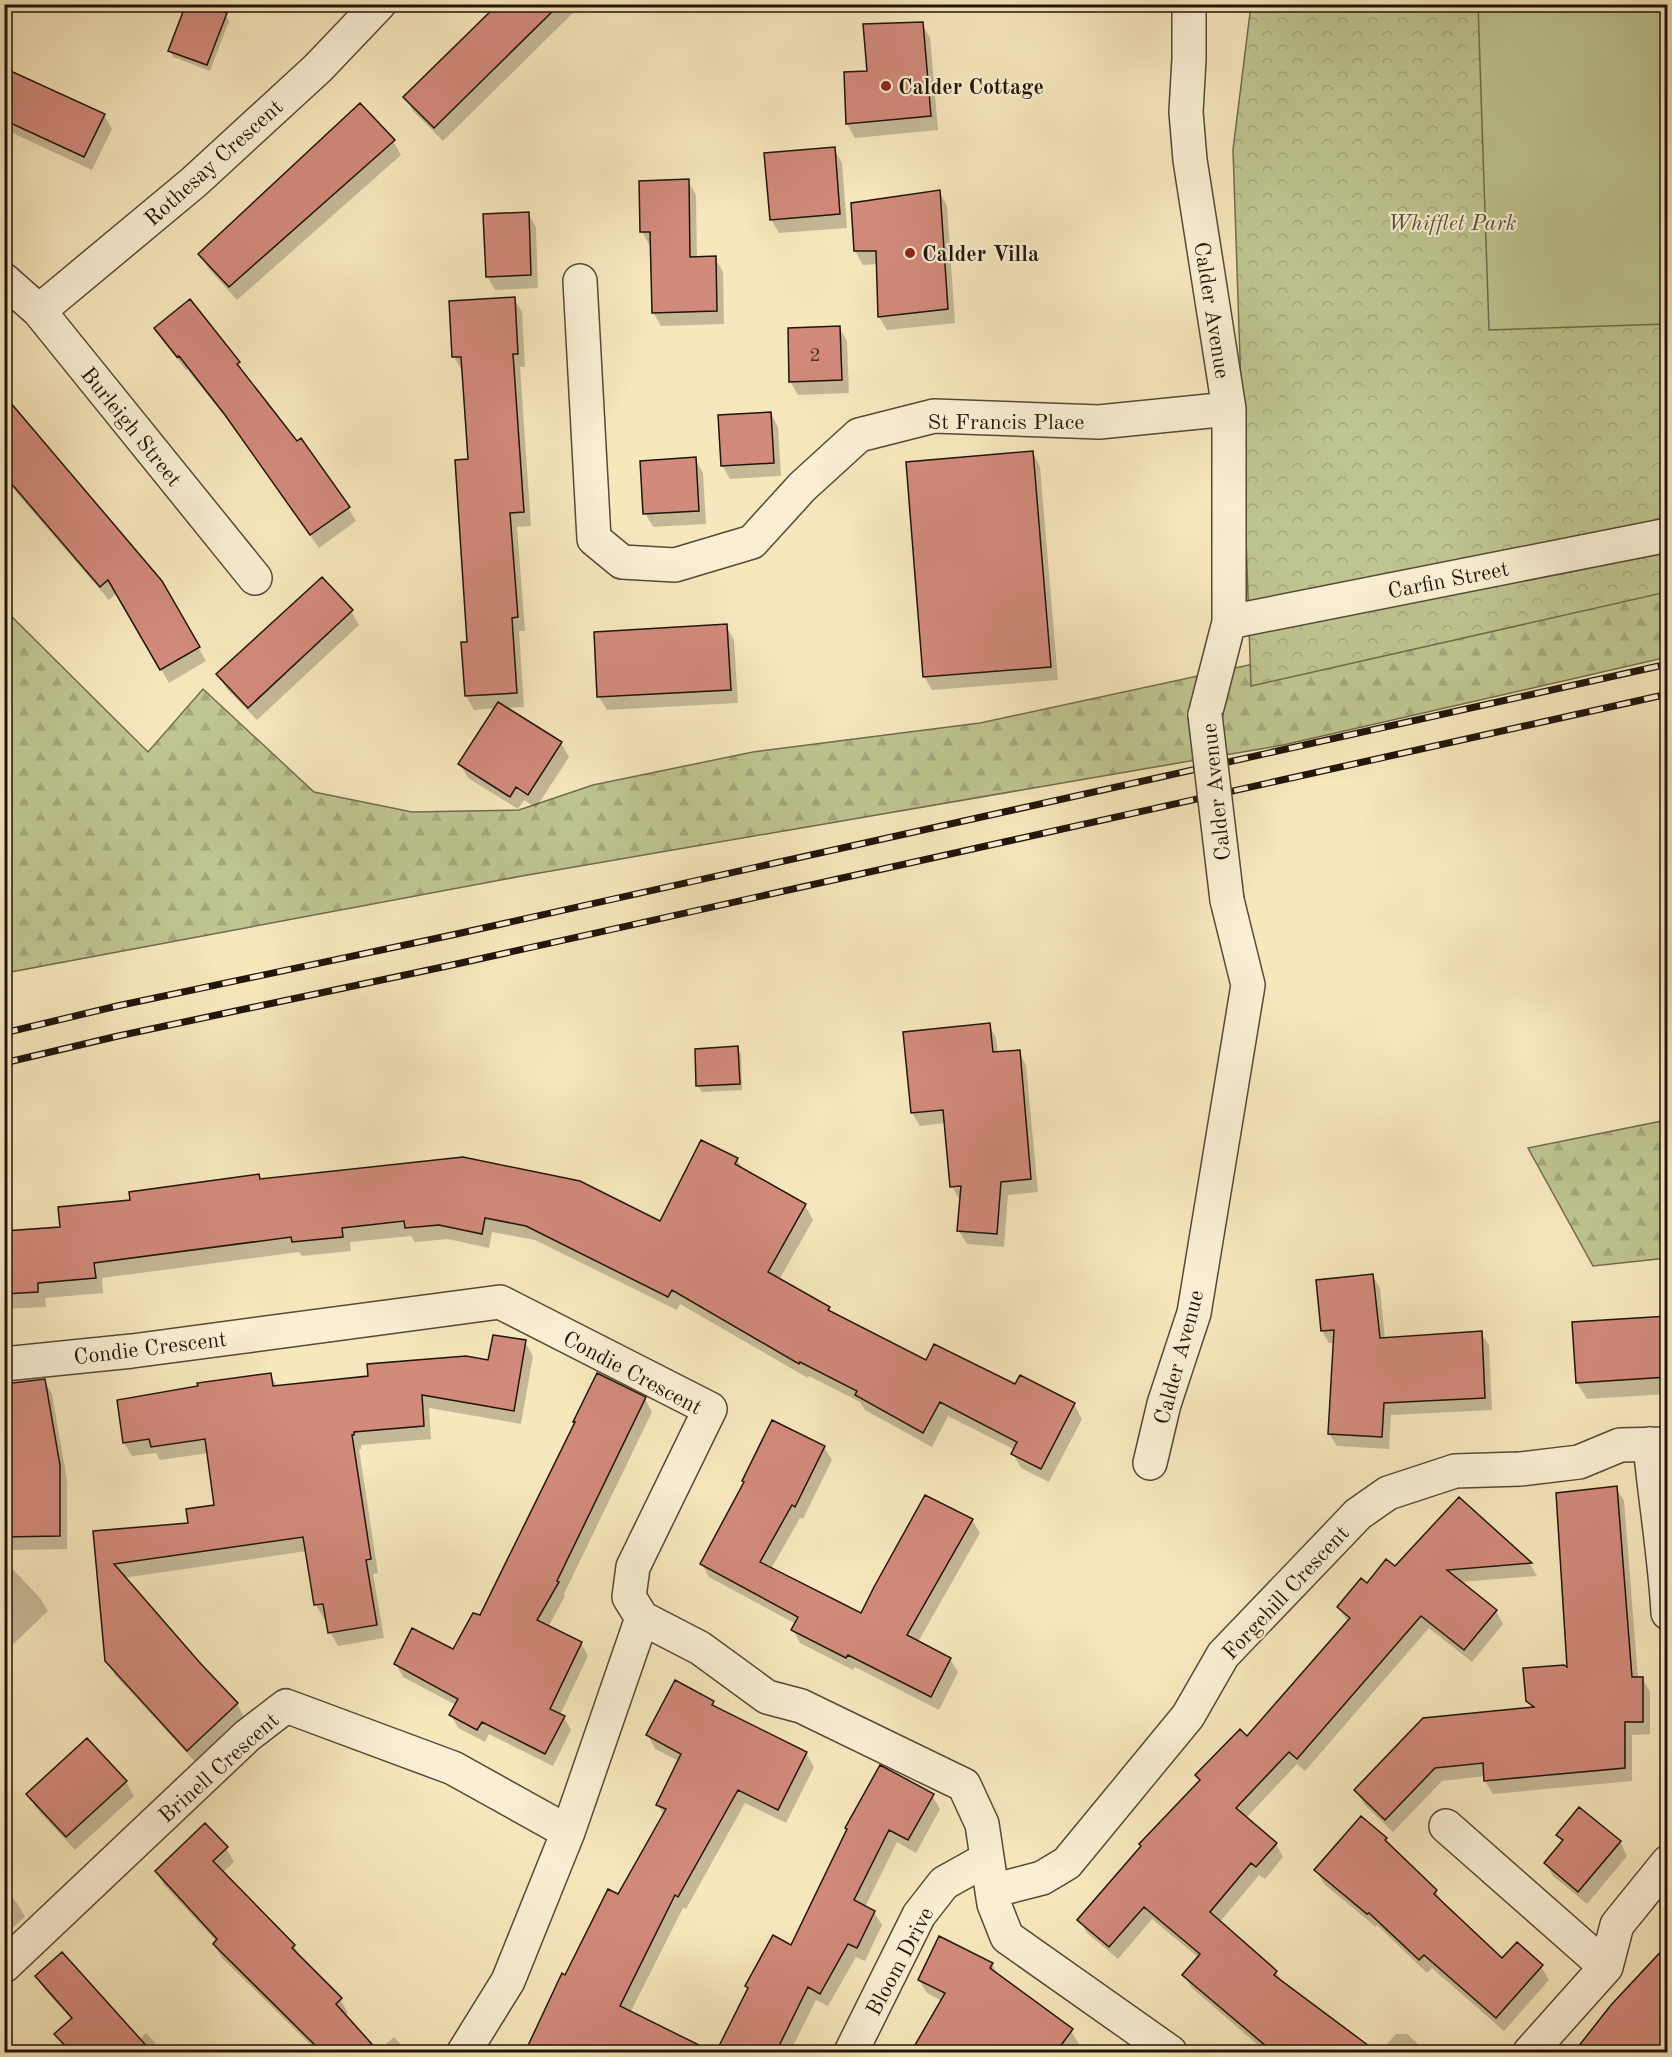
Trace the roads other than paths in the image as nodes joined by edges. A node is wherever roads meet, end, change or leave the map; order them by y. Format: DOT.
graph roads {
  1 [pos="379,4"];
  2 [pos="1189,4"];
  3 [pos="4,280"];
  4 [pos="580,281"];
  5 [pos="39,311"];
  6 [pos="1228,409"];
  7 [pos="1668,535"];
  8 [pos="255,578"];
  9 [pos="1228,622"];
  10 [pos="4,1364"];
  11 [pos="1659,1444"];
  12 [pos="1150,1463"];
  13 [pos="1668,1613"];
  14 [pos="642,1618"];
  15 [pos="1446,1826"];
  16 [pos="568,1832"];
  17 [pos="987,1859"];
  18 [pos="1668,1862"];
  19 [pos="992,1891"];
  20 [pos="4,1966"];
  21 [pos="1606,1967"];
  22 [pos="464,2052"];
  23 [pos="851,2052"];
  24 [pos="1170,2052"];
  25 [pos="1530,2052"];
  1 -- 5 [label="street, Rothesay Crescent"];
  2 -- 6 [label="street, Calder Avenue"];
  3 -- 5 [label="street, Burleigh Street"];
  4 -- 6 [label="street, St Francis Place"];
  5 -- 8 [label="street, Burleigh Street"];
  6 -- 9 [label="street, Calder Avenue"];
  7 -- 9 [label="street, Carfin Street"];
  9 -- 12 [label="street, Calder Avenue, bridge"];
  10 -- 14 [label="street, Condie Crescent"];
  11 -- 13 [label="street"];
  11 -- 19 [label="street, Forgehill Crescent"];
  14 -- 16 [label="street"];
  14 -- 17 [label="street"];
  15 -- 21 [label="street"];
  16 -- 20 [label="street, Brinell Crescent"];
  16 -- 22 [label="street"];
  17 -- 19 [label="street"];
  17 -- 23 [label="street, Bloom Drive"];
  18 -- 21 [label="street"];
  19 -- 24 [label="street"];
  21 -- 25 [label="street"];
}
